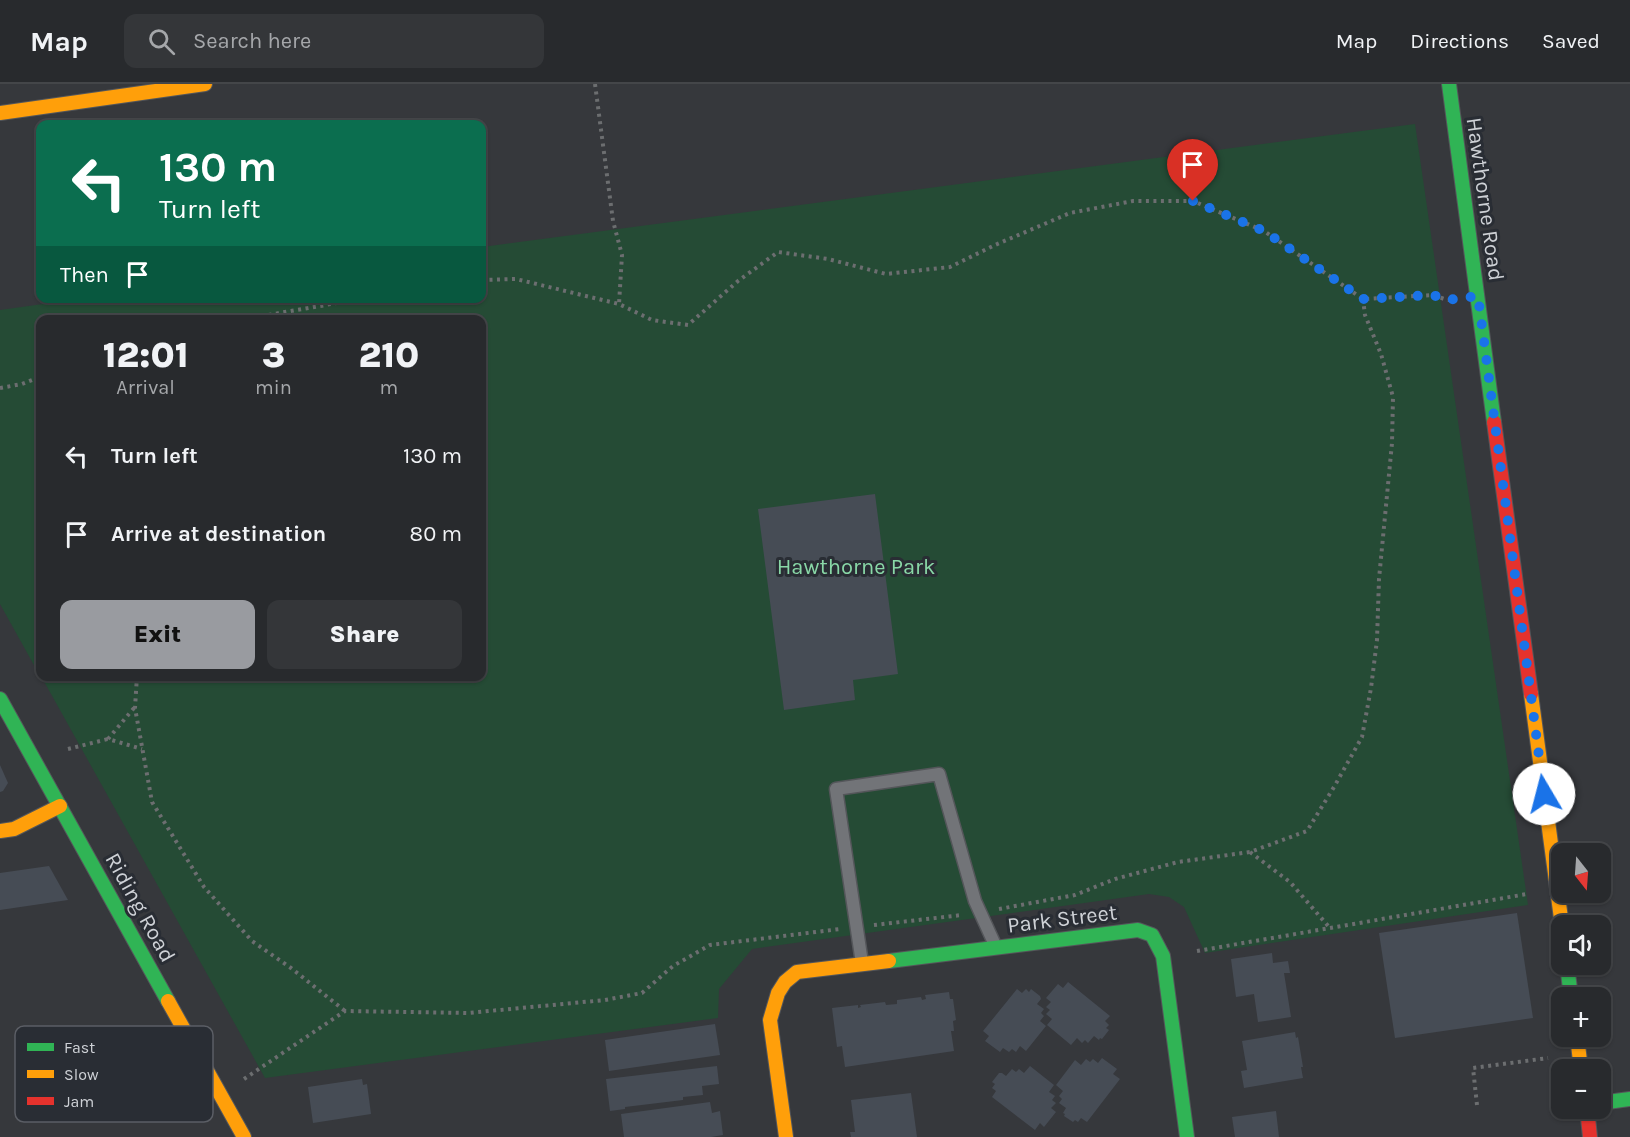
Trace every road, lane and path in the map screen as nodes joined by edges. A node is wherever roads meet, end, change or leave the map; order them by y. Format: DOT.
graph roads {
  1 [pos="205,84"];
  2 [pos="595,84"];
  3 [pos="1449,84"];
  4 [pos="0,113"];
  5 [pos="486,279"];
  6 [pos="1478,296"];
  7 [pos="337,303"];
  8 [pos="619,304"];
  9 [pos="268,315"];
  10 [pos="36,379"];
  11 [pos="0,388"];
  12 [pos="137,681"];
  13 [pos="0,699"];
  14 [pos="135,708"];
  15 [pos="108,739"];
  16 [pos="68,748"];
  17 [pos="142,750"];
  18 [pos="60,806"];
  19 [pos="0,831"];
  20 [pos="1250,852"];
  21 [pos="1527,894"];
  22 [pos="1561,915"];
  23 [pos="1330,927"];
  24 [pos="997,948"];
  25 [pos="1197,951"];
  26 [pos="862,964"];
  27 [pos="345,1011"];
  28 [pos="182,1026"];
  29 [pos="1548,1058"];
  30 [pos="213,1081"];
  31 [pos="1630,1099"];
  32 [pos="1611,1102"];
  33 [pos="1477,1105"];
  34 [pos="1588,1119"];
  35 [pos="244,1137"];
  36 [pos="786,1137"];
  37 [pos="1187,1137"];
  38 [pos="1590,1137"];
  1 -- 4 [label="street"];
  2 -- 8 [label="path"];
  3 -- 6 [label="street, Hawthorne Road"];
  5 -- 8 [label="path"];
  6 -- 8 [label="path"];
  6 -- 22 [label="street, Hawthorne Road"];
  7 -- 9 [label="path"];
  10 -- 11 [label="path"];
  12 -- 14 [label="path"];
  13 -- 18 [label="street, Riding Road"];
  14 -- 15 [label="path"];
  14 -- 17 [label="path"];
  15 -- 16 [label="path"];
  15 -- 17 [label="path"];
  17 -- 27 [label="path"];
  18 -- 19 [label="street"];
  18 -- 28 [label="street, Riding Road"];
  20 -- 23 [label="path"];
  21 -- 23 [label="path"];
  23 -- 25 [label="path"];
  24 -- 26 [label="street, Park Street"];
  24 -- 26 [label="lane"];
  24 -- 37 [label="street, Park Street"];
  26 -- 36 [label="street, Park Street"];
  29 -- 33 [label="path"];
  30 -- 35 [label="street, Riding Road"];
  31 -- 32 [label="street"];
  34 -- 38 [label="street"];
}
